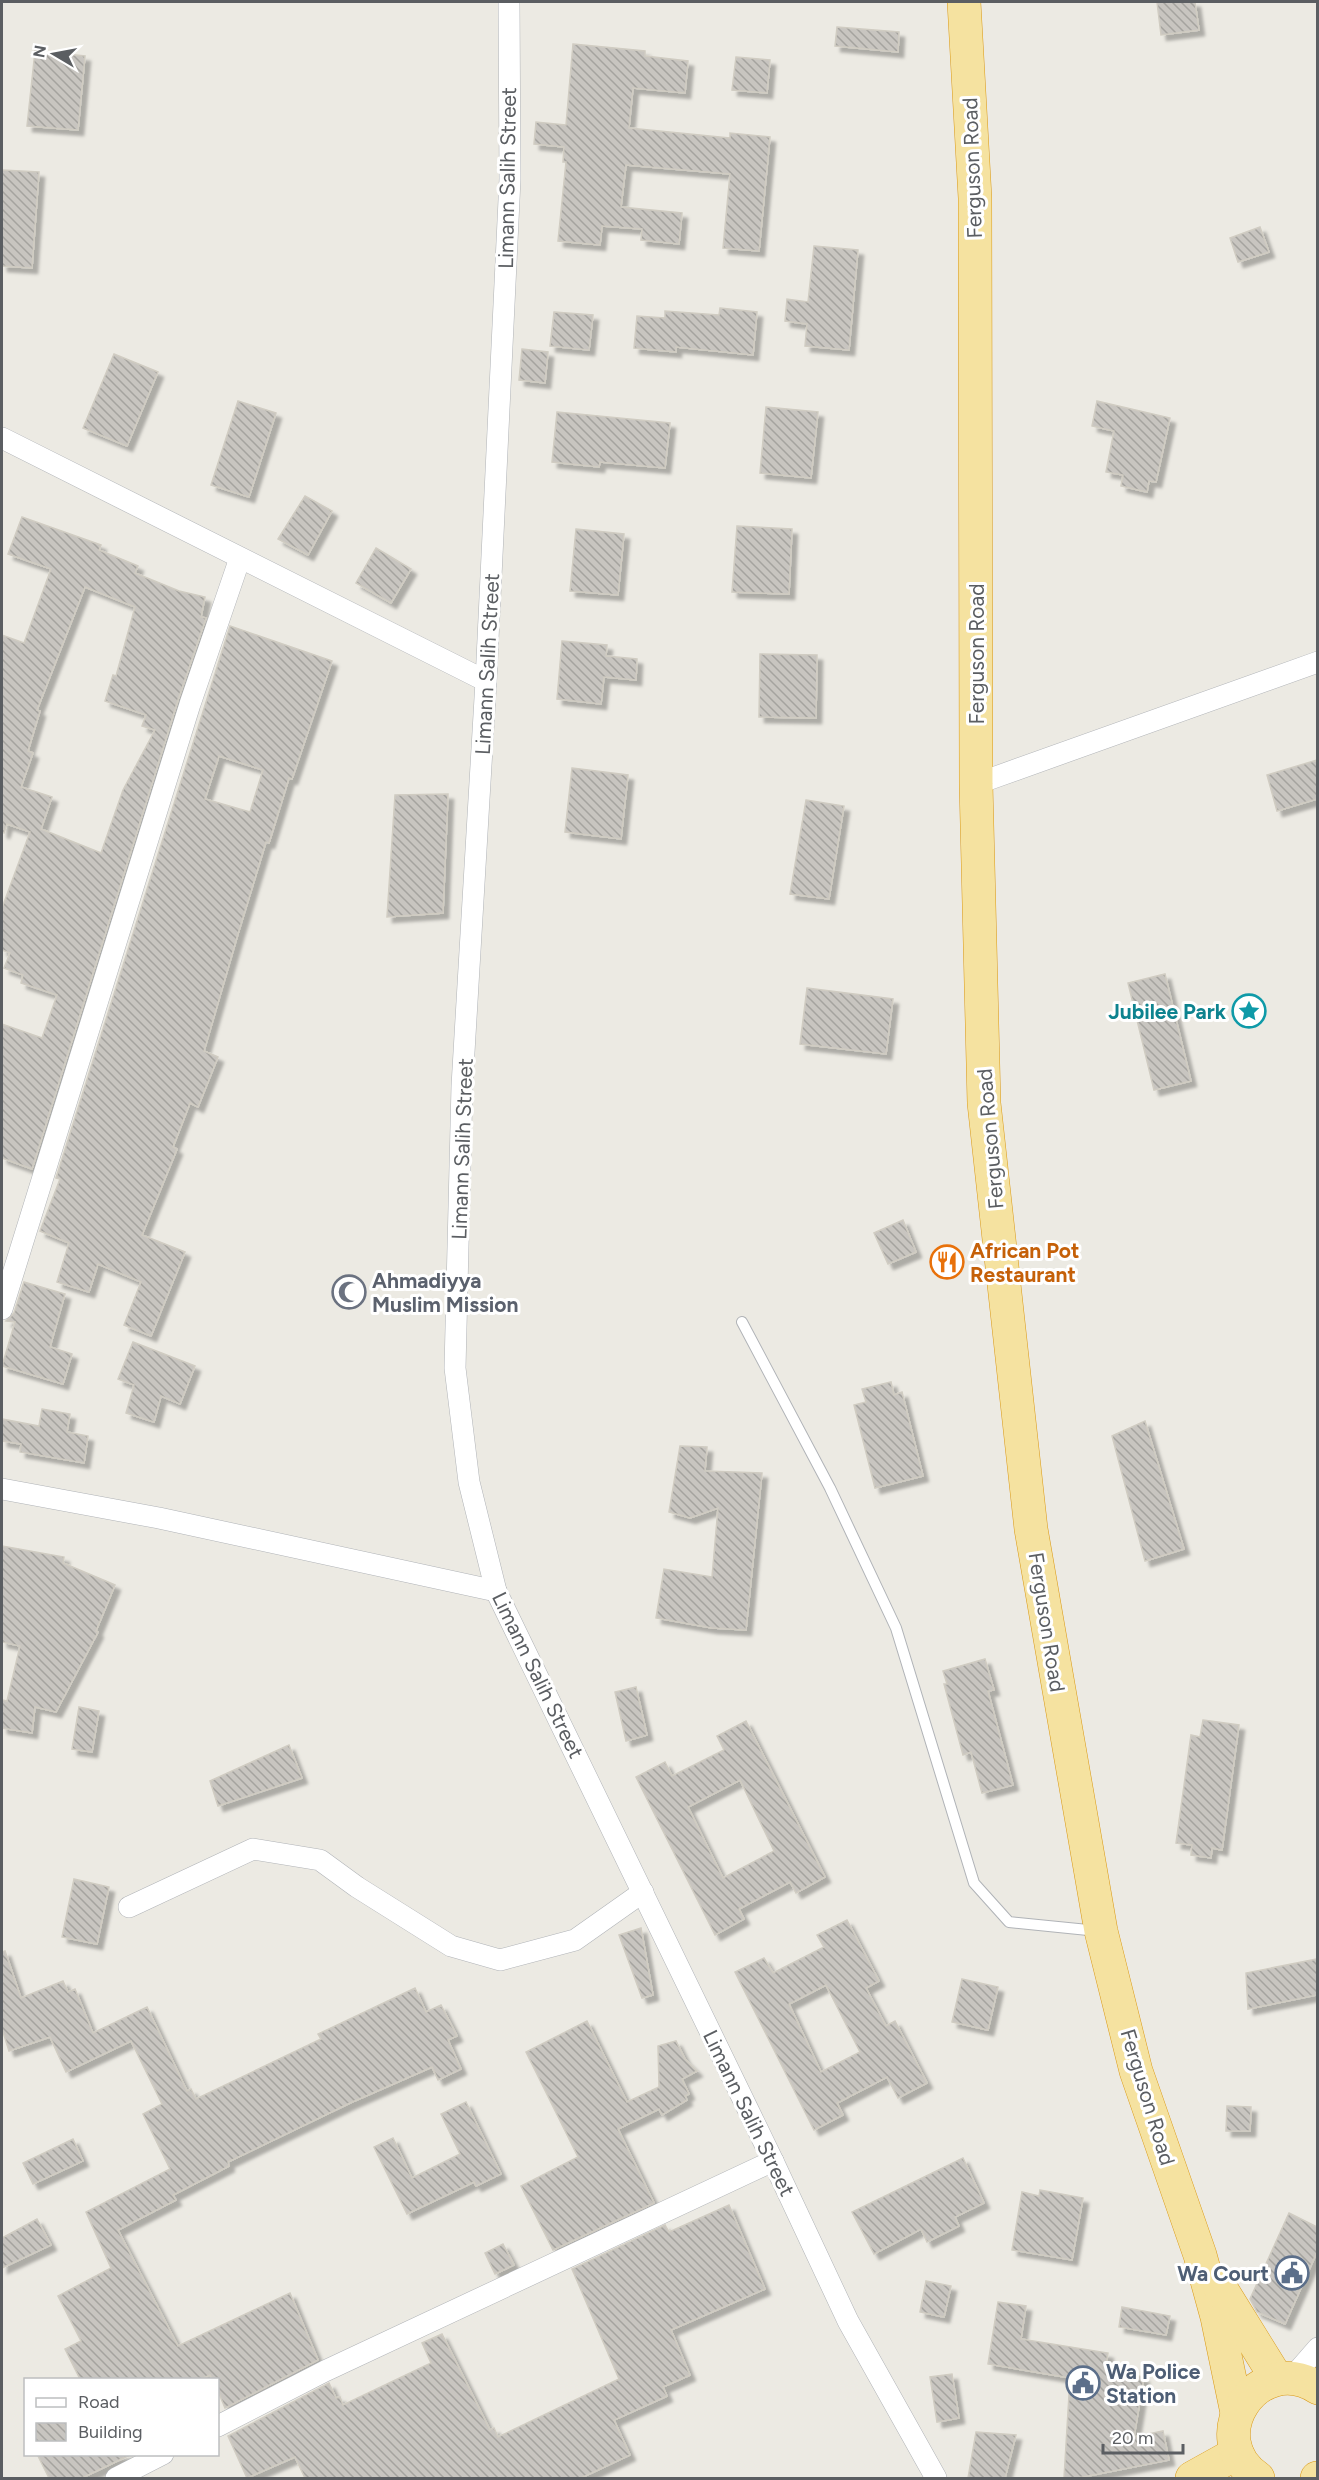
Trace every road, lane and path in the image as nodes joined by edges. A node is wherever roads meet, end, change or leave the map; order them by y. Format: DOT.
graph roads {
  1 [pos="509,2"];
  2 [pos="964,2"];
  3 [pos="2,438"];
  4 [pos="240,558"];
  5 [pos="1317,662"];
  6 [pos="486,681"];
  7 [pos="976,784"];
  8 [pos="2,1310"];
  9 [pos="742,1322"];
  10 [pos="2,1490"];
  11 [pos="496,1591"];
  12 [pos="643,1892"];
  13 [pos="129,1907"];
  14 [pos="1101,1931"];
  15 [pos="773,2161"];
  16 [pos="1200,2255"];
  17 [pos="1317,2348"];
  18 [pos="1295,2382"];
  19 [pos="1237,2413"];
  20 [pos="219,2425"];
  21 [pos="159,2456"];
  22 [pos="1250,2472"];
  23 [pos="116,2478"];
  24 [pos="936,2478"];
  25 [pos="1192,2478"];
  1 -- 6 [label="street, Limann Salih Street"];
  2 -- 7 [label="highway, Ferguson Road"];
  3 -- 4 [label="street"];
  4 -- 6 [label="street"];
  4 -- 8 [label="street"];
  5 -- 7 [label="street"];
  6 -- 11 [label="street, Limann Salih Street"];
  7 -- 14 [label="highway, Ferguson Road"];
  9 -- 14 [label="lane"];
  10 -- 11 [label="street"];
  11 -- 12 [label="street, Limann Salih Street"];
  12 -- 13 [label="street"];
  12 -- 15 [label="street, Limann Salih Street"];
  14 -- 16 [label="highway, Ferguson Road"];
  15 -- 20 [label="street"];
  15 -- 24 [label="street, Limann Salih Street"];
  16 -- 18 [label="highway, Ferguson Road"];
  16 -- 19 [label="highway, Ferguson Road"];
  17 -- 18 [label="street"];
  18 -- 19 [label="highway"];
  19 -- 22 [label="highway, Ferguson Road"];
  21 -- 23 [label="street"];
  22 -- 25 [label="highway"];
}
